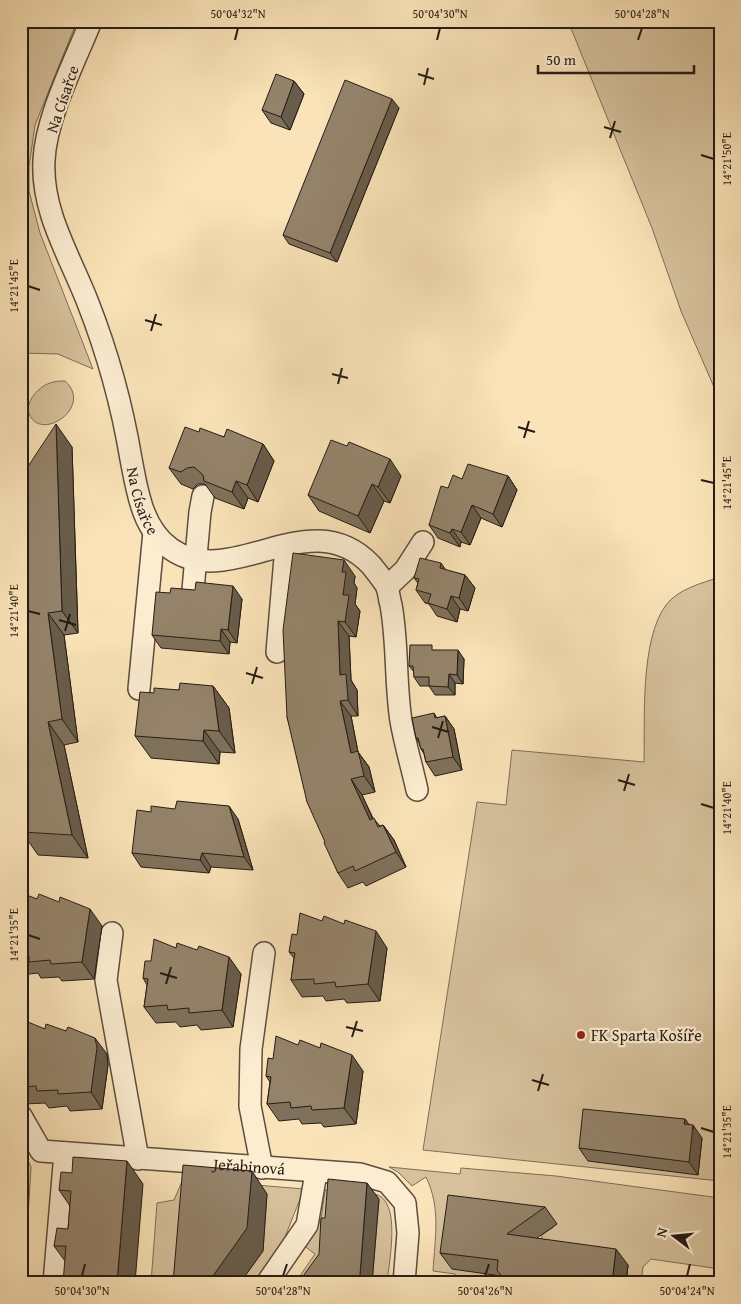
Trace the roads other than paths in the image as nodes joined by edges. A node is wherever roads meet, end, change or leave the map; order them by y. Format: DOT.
graph roads {
  1 [pos="91,21"];
  2 [pos="203,496"];
  3 [pos="154,532"];
  4 [pos="423,542"];
  5 [pos="286,546"];
  6 [pos="195,560"];
  7 [pos="387,587"];
  8 [pos="193,590"];
  9 [pos="277,652"];
  10 [pos="139,689"];
  11 [pos="417,790"];
  12 [pos="112,933"];
  13 [pos="264,953"];
  14 [pos="21,1116"];
  15 [pos="65,1153"];
  16 [pos="138,1159"];
  17 [pos="262,1168"];
  18 [pos="316,1172"];
  19 [pos="54,1283"];
  20 [pos="267,1283"];
  21 [pos="404,1283"];
  1 -- 3 [label="street, Na Císařce"];
  2 -- 6 [label="street"];
  3 -- 6 [label="street, Na Císařce"];
  3 -- 10 [label="street"];
  4 -- 7 [label="street"];
  5 -- 6 [label="street, Na Císařce"];
  5 -- 7 [label="street, Na Císařce"];
  5 -- 9 [label="street"];
  6 -- 8 [label="street"];
  7 -- 11 [label="street, Na Císařce"];
  12 -- 16 [label="street"];
  13 -- 17 [label="street"];
  14 -- 15 [label="street, Jeřabinová"];
  15 -- 16 [label="street, Jeřabinová"];
  15 -- 19 [label="street"];
  16 -- 17 [label="street, Jeřabinová"];
  17 -- 18 [label="street, Jeřabinová"];
  18 -- 20 [label="street"];
  18 -- 21 [label="street, Jeřabinová"];
}
